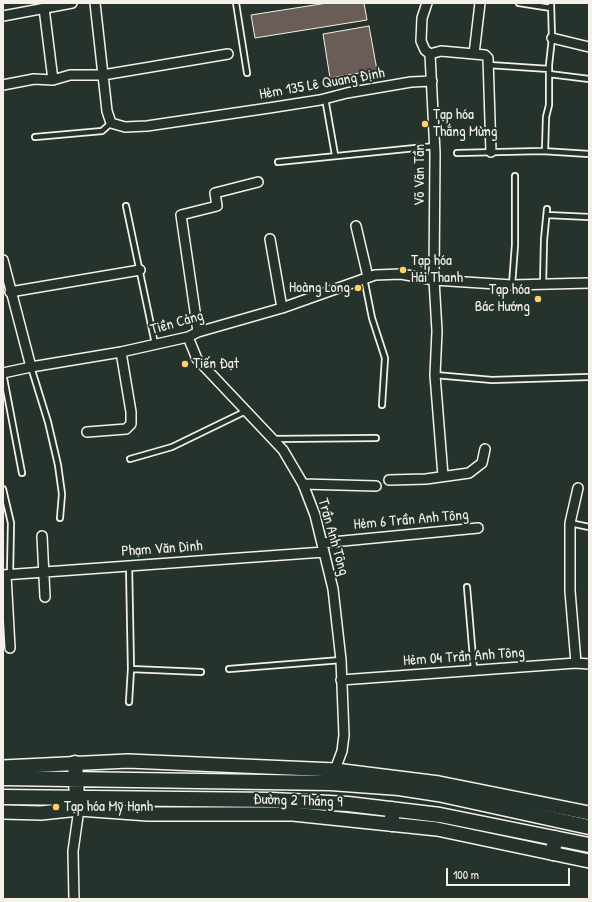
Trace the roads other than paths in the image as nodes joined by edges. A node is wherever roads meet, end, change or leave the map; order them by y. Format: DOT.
graph roads {
  1 [pos="72,3"];
  2 [pos="95,3"];
  3 [pos="236,3"];
  4 [pos="427,3"];
  5 [pos="480,3"];
  6 [pos="520,3"];
  7 [pos="551,6"];
  8 [pos="44,8"];
  9 [pos="3,16"];
  10 [pos="552,38"];
  11 [pos="589,47"];
  12 [pos="228,54"];
  13 [pos="430,54"];
  14 [pos="474,54"];
  15 [pos="489,65"];
  16 [pos="549,72"];
  17 [pos="247,73"];
  18 [pos="103,75"];
  19 [pos="589,79"];
  20 [pos="53,80"];
  21 [pos="432,81"];
  22 [pos="3,85"];
  23 [pos="325,98"];
  24 [pos="111,123"];
  25 [pos="35,137"];
  26 [pos="435,146"];
  27 [pos="545,151"];
  28 [pos="491,152"];
  29 [pos="457,153"];
  30 [pos="589,154"];
  31 [pos="335,155"];
  32 [pos="278,162"];
  33 [pos="515,176"];
  34 [pos="258,182"];
  35 [pos="126,206"];
  36 [pos="547,209"];
  37 [pos="547,215"];
  38 [pos="589,217"];
  39 [pos="356,226"];
  40 [pos="270,239"];
  41 [pos="3,260"];
  42 [pos="140,270"];
  43 [pos="366,277"];
  44 [pos="434,280"];
  45 [pos="589,283"];
  46 [pos="543,284"];
  47 [pos="512,285"];
  48 [pos="10,292"];
  49 [pos="282,308"];
  50 [pos="198,332"];
  51 [pos="188,336"];
  52 [pos="155,344"];
  53 [pos="121,352"];
  54 [pos="31,367"];
  55 [pos="3,373"];
  56 [pos="435,374"];
  57 [pos="589,377"];
  58 [pos="382,405"];
  59 [pos="246,411"];
  60 [pos="87,432"];
  61 [pos="376,438"];
  62 [pos="273,439"];
  63 [pos="485,449"];
  64 [pos="130,459"];
  65 [pos="22,474"];
  66 [pos="443,476"];
  67 [pos="389,480"];
  68 [pos="303,484"];
  69 [pos="376,486"];
  70 [pos="578,488"];
  71 [pos="3,489"];
  72 [pos="60,518"];
  73 [pos="570,524"];
  74 [pos="589,527"];
  75 [pos="478,528"];
  76 [pos="42,536"];
  77 [pos="323,547"];
  78 [pos="129,565"];
  79 [pos="44,572"];
  80 [pos="6,575"];
  81 [pos="467,587"];
  82 [pos="45,597"];
  83 [pos="10,648"];
  84 [pos="341,660"];
  85 [pos="576,663"];
  86 [pos="589,664"];
  87 [pos="131,669"];
  88 [pos="229,669"];
  89 [pos="474,670"];
  90 [pos="201,672"];
  91 [pos="341,680"];
  92 [pos="129,702"];
  93 [pos="75,763"];
  94 [pos="3,767"];
  95 [pos="335,770"];
  96 [pos="3,778"];
  97 [pos="75,779"];
  98 [pos="331,783"];
  99 [pos="400,783"];
  100 [pos="3,797"];
  101 [pos="78,804"];
  102 [pos="392,809"];
  103 [pos="3,812"];
  104 [pos="589,813"];
  105 [pos="559,814"];
  106 [pos="392,824"];
  107 [pos="589,827"];
  108 [pos="555,838"];
  109 [pos="589,845"];
  110 [pos="553,853"];
  111 [pos="589,861"];
  112 [pos="74,899"];
  1 -- 8 [label="street"];
  2 -- 18 [label="street"];
  3 -- 17 [label="lane"];
  4 -- 13 [label="street, Võ Văn Tần"];
  5 -- 14 [label="street"];
  6 -- 7 [label="lane"];
  7 -- 10 [label="lane"];
  8 -- 9 [label="street"];
  8 -- 20 [label="street"];
  10 -- 11 [label="street"];
  10 -- 16 [label="lane"];
  12 -- 18 [label="street"];
  13 -- 14 [label="street"];
  13 -- 21 [label="street, Võ Văn Tần"];
  14 -- 15 [label="street"];
  15 -- 16 [label="lane"];
  15 -- 28 [label="street"];
  16 -- 19 [label="lane"];
  16 -- 27 [label="lane"];
  18 -- 20 [label="street"];
  18 -- 24 [label="street"];
  20 -- 22 [label="street"];
  21 -- 23 [label="street, Hẻm 135 Lê Quang Định"];
  21 -- 26 [label="street, Võ Văn Tần"];
  23 -- 24 [label="street, Hẻm 135 Lê Quang Định"];
  23 -- 31 [label="lane"];
  24 -- 25 [label="lane"];
  26 -- 31 [label="lane"];
  26 -- 44 [label="street, Võ Văn Tần"];
  27 -- 28 [label="lane"];
  27 -- 30 [label="lane"];
  28 -- 29 [label="lane"];
  31 -- 32 [label="lane"];
  33 -- 47 [label="lane"];
  34 -- 50 [label="street"];
  35 -- 42 [label="lane"];
  36 -- 37 [label="lane"];
  37 -- 38 [label="lane"];
  37 -- 46 [label="lane"];
  39 -- 43 [label="street"];
  40 -- 49 [label="street"];
  41 -- 48 [label="street"];
  42 -- 48 [label="street"];
  42 -- 52 [label="lane"];
  43 -- 44 [label="street, Tiền Cảng"];
  43 -- 49 [label="street, Tiền Cảng"];
  43 -- 58 [label="lane"];
  44 -- 47 [label="street, Tiền Cảng"];
  44 -- 56 [label="street, Võ Văn Tần"];
  45 -- 46 [label="street, Tiền Cảng"];
  46 -- 47 [label="street, Tiền Cảng"];
  48 -- 54 [label="street"];
  49 -- 50 [label="street, Tiền Cảng"];
  50 -- 51 [label="street, Tiền Cảng"];
  51 -- 52 [label="street, Tiền Cảng"];
  51 -- 59 [label="street, Trần Anh Tông"];
  52 -- 53 [label="street, Tiền Cảng"];
  53 -- 54 [label="street, Tiền Cảng"];
  53 -- 60 [label="street"];
  54 -- 55 [label="street, Tiền Cảng"];
  54 -- 72 [label="lane"];
  55 -- 65 [label="lane"];
  56 -- 57 [label="lane"];
  56 -- 66 [label="street, Võ Văn Tần"];
  59 -- 62 [label="street, Trần Anh Tông"];
  59 -- 64 [label="lane"];
  61 -- 62 [label="lane"];
  62 -- 68 [label="street, Trần Anh Tông"];
  63 -- 66 [label="street"];
  66 -- 67 [label="street"];
  68 -- 69 [label="street"];
  68 -- 77 [label="street, Trần Anh Tông"];
  70 -- 73 [label="street"];
  71 -- 80 [label="lane"];
  73 -- 74 [label="lane"];
  73 -- 85 [label="street"];
  75 -- 77 [label="street, Hẻm 6 Trần Anh Tông"];
  76 -- 79 [label="street"];
  77 -- 78 [label="street, Phạm Văn Dinh"];
  77 -- 84 [label="street, Trần Anh Tông"];
  78 -- 79 [label="street, Phạm Văn Dinh"];
  78 -- 87 [label="lane"];
  79 -- 80 [label="street, Phạm Văn Dinh"];
  79 -- 82 [label="street"];
  80 -- 83 [label="street"];
  81 -- 89 [label="lane"];
  84 -- 88 [label="lane"];
  84 -- 91 [label="street, Trần Anh Tông"];
  85 -- 86 [label="street, Hẻm 04 Trần Anh Tông"];
  85 -- 89 [label="street, Hẻm 04 Trần Anh Tông"];
  87 -- 90 [label="lane"];
  87 -- 92 [label="lane"];
  89 -- 91 [label="street, Hẻm 04 Trần Anh Tông"];
  91 -- 95 [label="street, Trần Anh Tông"];
  93 -- 94 [label="main road, Đường 2 Tháng 9"];
  93 -- 95 [label="main road, Đường 2 Tháng 9"];
  93 -- 97 [label="main road"];
  95 -- 98 [label="street, Trần Anh Tông"];
  95 -- 99 [label="main road, Đường 2 Tháng 9"];
  96 -- 97 [label="main road, Đường 2 Tháng 9"];
  97 -- 98 [label="main road, Đường 2 Tháng 9"];
  97 -- 101 [label="main road"];
  98 -- 99 [label="main road, Đường 2 Tháng 9"];
  99 -- 105 [label="main road, Đường 2 Tháng 9"];
  100 -- 101 [label="main road, Đường 2 Tháng 9"];
  101 -- 102 [label="main road, Đường 2 Tháng 9"];
  101 -- 103 [label="main road, Đường 2 Tháng 9"];
  101 -- 106 [label="main road, Đường 2 Tháng 9"];
  101 -- 112 [label="street"];
  102 -- 106 [label="main road"];
  102 -- 108 [label="main road, Đường 2 Tháng 9"];
  104 -- 105 [label="main road, Đường 2 Tháng 9"];
  105 -- 107 [label="main road, Đường 2 Tháng 9"];
  106 -- 110 [label="main road, Đường 2 Tháng 9"];
  108 -- 109 [label="main road, Đường 2 Tháng 9"];
  108 -- 110 [label="main road"];
  110 -- 111 [label="main road, Đường 2 Tháng 9"];
}
